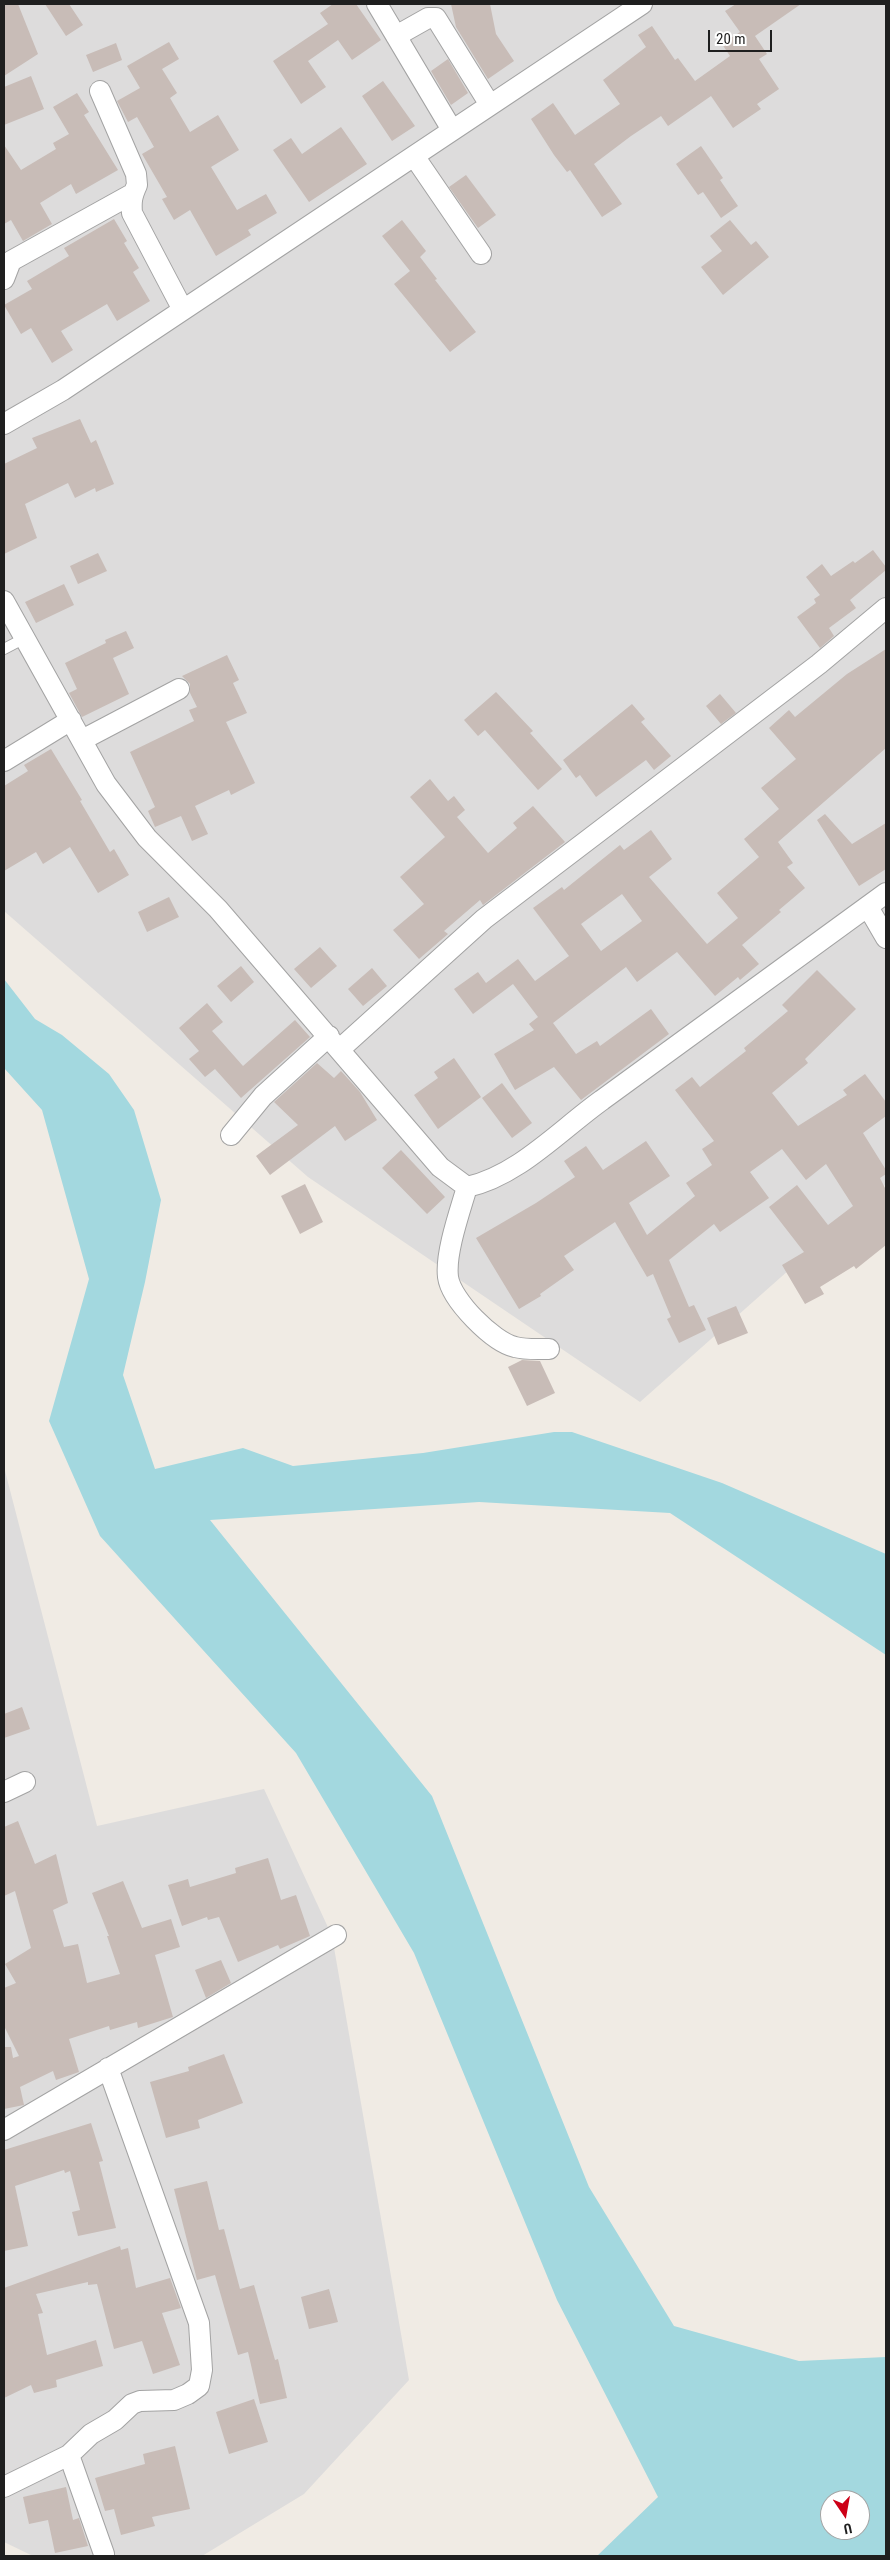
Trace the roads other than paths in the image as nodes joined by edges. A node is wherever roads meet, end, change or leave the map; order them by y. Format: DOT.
graph roads {
  1 [pos="377,4"];
  2 [pos="642,4"];
  3 [pos="396,36"];
  4 [pos="100,91"];
  5 [pos="490,105"];
  6 [pos="452,130"];
  7 [pos="414,156"];
  8 [pos="132,194"];
  9 [pos="481,254"];
  10 [pos="4,279"];
  11 [pos="183,310"];
  12 [pos="4,424"];
  13 [pos="4,601"];
  14 [pos="886,608"];
  15 [pos="25,638"];
  16 [pos="4,649"];
  17 [pos="179,689"];
  18 [pos="71,720"];
  19 [pos="82,740"];
  20 [pos="4,761"];
  21 [pos="886,893"];
  22 [pos="868,907"];
  23 [pos="886,938"];
  24 [pos="334,1043"];
  25 [pos="231,1135"];
  26 [pos="466,1187"];
  27 [pos="549,1349"];
  28 [pos="25,1782"];
  29 [pos="4,1792"];
  30 [pos="336,1934"];
  31 [pos="108,2068"];
  32 [pos="4,2130"];
  33 [pos="69,2455"];
  34 [pos="4,2487"];
  35 [pos="104,2554"];
  1 -- 3 [label="street"];
  2 -- 5 [label="street"];
  3 -- 5 [label="street"];
  3 -- 6 [label="street"];
  4 -- 8 [label="street"];
  5 -- 6 [label="street"];
  6 -- 7 [label="street"];
  7 -- 9 [label="street"];
  7 -- 11 [label="street"];
  8 -- 10 [label="street"];
  8 -- 11 [label="street"];
  11 -- 12 [label="street"];
  13 -- 15 [label="street"];
  14 -- 24 [label="street"];
  15 -- 16 [label="lane"];
  15 -- 18 [label="street"];
  17 -- 19 [label="street"];
  18 -- 19 [label="street"];
  18 -- 20 [label="street"];
  19 -- 24 [label="street"];
  21 -- 22 [label="street"];
  22 -- 23 [label="street"];
  22 -- 26 [label="street"];
  24 -- 25 [label="street"];
  24 -- 26 [label="street"];
  26 -- 27 [label="street"];
  28 -- 29 [label="street"];
  30 -- 31 [label="street"];
  31 -- 32 [label="street"];
  31 -- 33 [label="street"];
  33 -- 34 [label="street"];
  33 -- 35 [label="street"];
}
